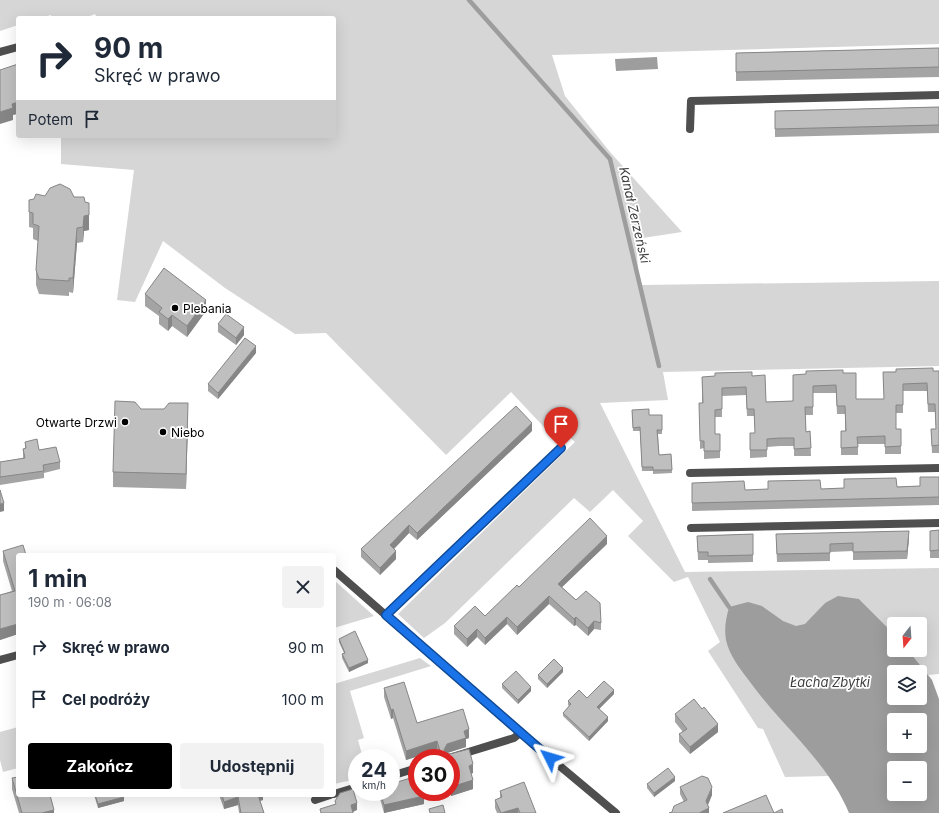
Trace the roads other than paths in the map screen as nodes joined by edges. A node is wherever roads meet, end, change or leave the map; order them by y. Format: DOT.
graph roads {
  1 [pos="16,48"];
  2 [pos="0,52"];
  3 [pos="939,95"];
  4 [pos="690,129"];
  5 [pos="561,448"];
  6 [pos="939,468"];
  7 [pos="690,473"];
  8 [pos="939,523"];
  9 [pos="691,528"];
  10 [pos="336,572"];
  11 [pos="386,615"];
  12 [pos="16,656"];
  13 [pos="0,660"];
  14 [pos="520,732"];
  15 [pos="460,755"];
  16 [pos="348,790"];
  17 [pos="336,793"];
  18 [pos="324,797"];
  19 [pos="315,800"];
  20 [pos="616,813"];
  1 -- 2 [label="street"];
  3 -- 4 [label="street"];
  5 -- 11 [label="street"];
  6 -- 7 [label="street"];
  8 -- 9 [label="street"];
  10 -- 11 [label="street"];
  11 -- 14 [label="street"];
  12 -- 13 [label="street"];
  14 -- 15 [label="street"];
  14 -- 20 [label="street"];
  16 -- 17 [label="street"];
  18 -- 19 [label="street"];
}
